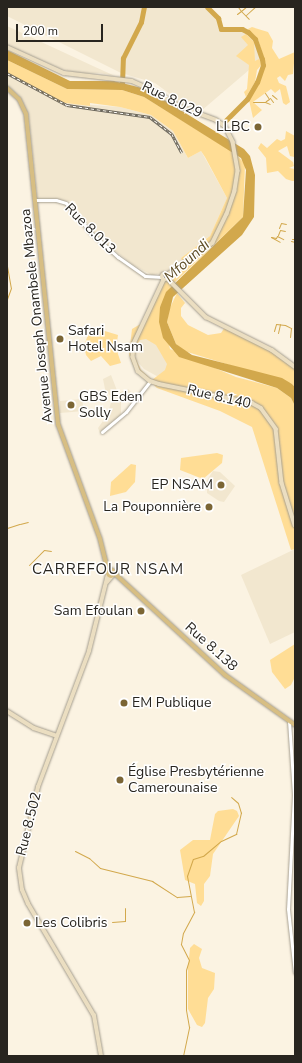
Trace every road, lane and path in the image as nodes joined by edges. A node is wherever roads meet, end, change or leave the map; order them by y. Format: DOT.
graph roads {
  1 [pos="7,47"];
  2 [pos="7,88"];
  3 [pos="35,200"];
  4 [pos="165,278"];
  5 [pos="295,367"];
  6 [pos="150,381"];
  7 [pos="102,432"];
  8 [pos="295,524"];
  9 [pos="111,574"];
  10 [pos="7,711"];
  11 [pos="289,721"];
  12 [pos="295,725"];
  13 [pos="57,736"];
  14 [pos="295,973"];
  15 [pos="101,1056"];
  1 -- 4 [label="main road, Rue 8.029"];
  2 -- 3 [label="main road, Avenue Joseph Onambele Mbazoa"];
  3 -- 4 [label="street, Rue 8.013"];
  3 -- 9 [label="main road, Avenue Joseph Onambele Mbazoa"];
  4 -- 5 [label="main road"];
  4 -- 6 [label="main road"];
  6 -- 7 [label="street"];
  6 -- 8 [label="main road, Rue 8.140"];
  9 -- 11 [label="main road, Rue 8.138"];
  9 -- 13 [label="main road, Rue 8.502"];
  10 -- 13 [label="main road"];
  11 -- 12 [label="main road, Rue 8.138"];
  11 -- 14 [label="street"];
  13 -- 15 [label="main road, Rue 8.502"];
}
